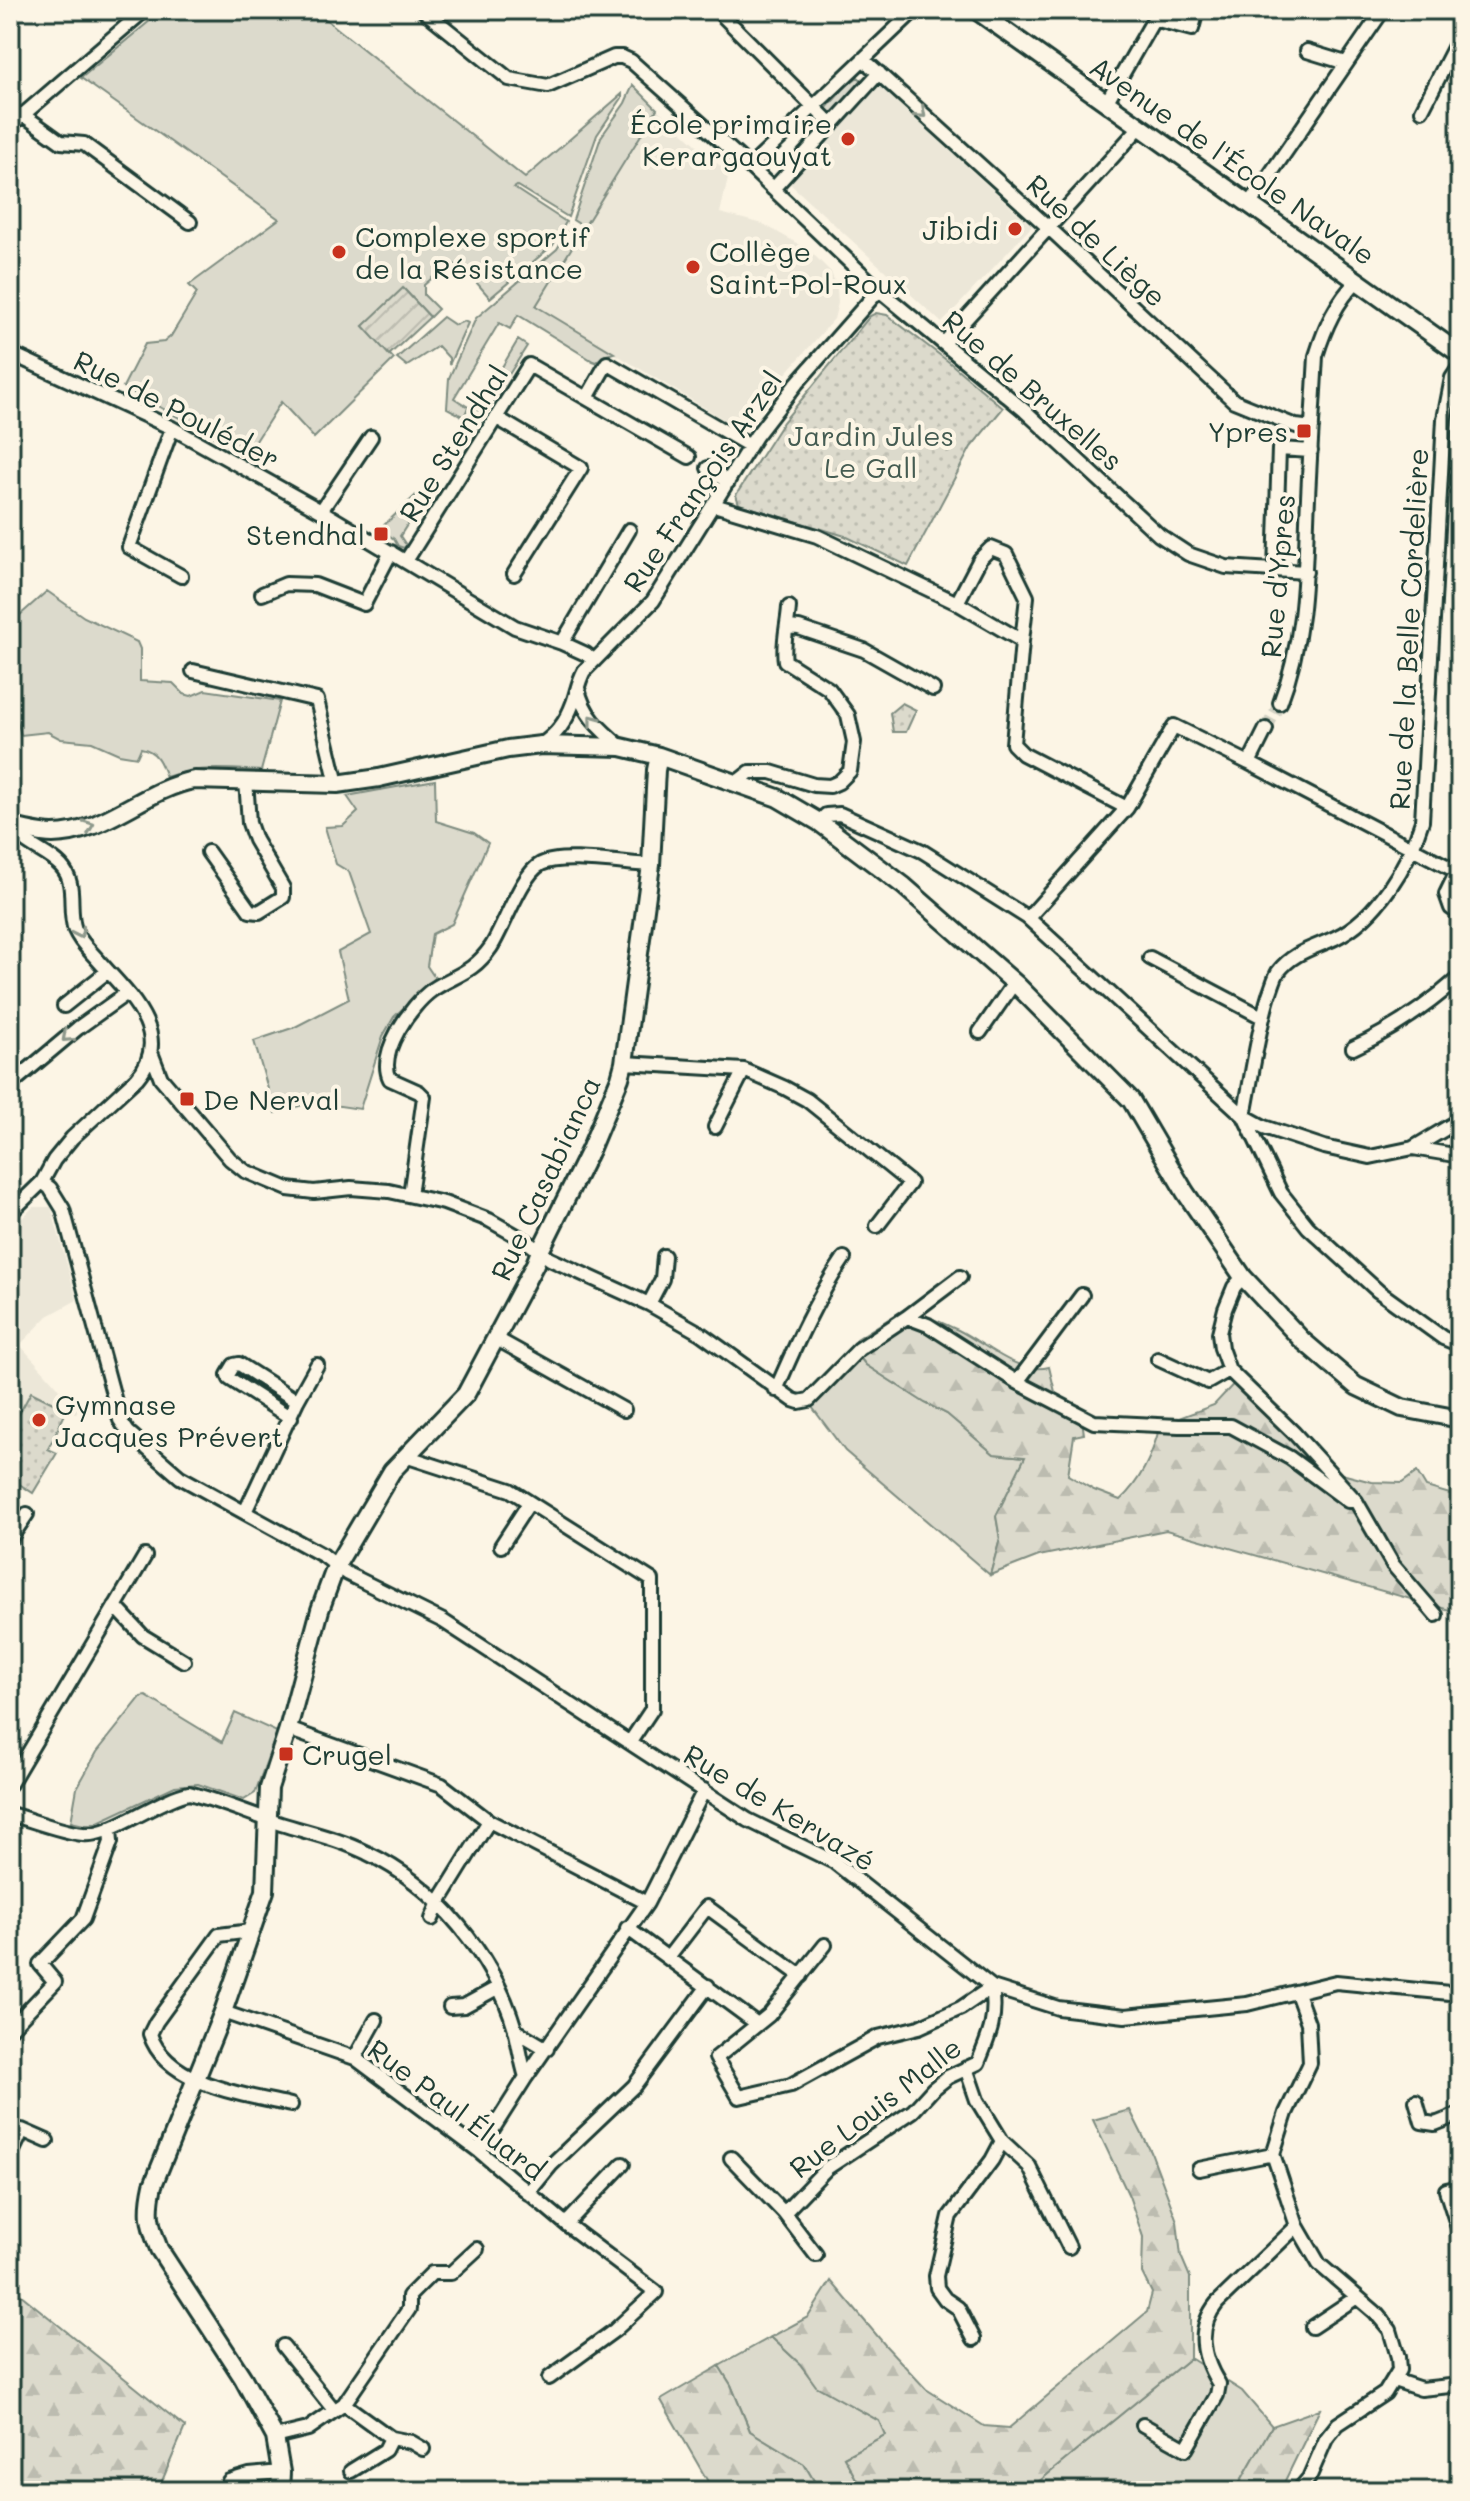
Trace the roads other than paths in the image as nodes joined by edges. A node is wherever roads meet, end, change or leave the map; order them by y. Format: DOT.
graph roads {
  1 [pos="123,10"];
  2 [pos="145,10"];
  3 [pos="423,10"];
  4 [pos="717,10"];
  5 [pos="915,10"];
  6 [pos="976,10"];
  7 [pos="1143,10"];
  8 [pos="1197,10"];
  9 [pos="1383,10"];
  10 [pos="1154,19"];
  11 [pos="134,20"];
  12 [pos="1460,36"];
  13 [pos="1307,51"];
  14 [pos="864,60"];
  15 [pos="1346,63"];
  16 [pos="879,73"];
  17 [pos="1106,103"];
  18 [pos="813,107"];
  19 [pos="1422,110"];
  20 [pos="22,114"];
  21 [pos="832,125"];
  22 [pos="10,126"];
  23 [pos="1139,128"];
  24 [pos="750,167"];
  25 [pos="773,189"];
  26 [pos="1249,205"];
  27 [pos="190,222"];
  28 [pos="1048,227"];
  29 [pos="1358,280"];
  30 [pos="879,290"];
  31 [pos="944,343"];
  32 [pos="10,353"];
  33 [pos="1460,354"];
  34 [pos="1460,366"];
  35 [pos="587,398"];
  36 [pos="497,418"];
  37 [pos="172,428"];
  38 [pos="1312,428"];
  39 [pos="371,437"];
  40 [pos="750,446"];
  41 [pos="1311,451"];
  42 [pos="689,457"];
  43 [pos="708,468"];
  44 [pos="728,482"];
  45 [pos="714,505"];
  46 [pos="321,511"];
  47 [pos="629,530"];
  48 [pos="391,552"];
  49 [pos="406,561"];
  50 [pos="1275,570"];
  51 [pos="1306,572"];
  52 [pos="514,574"];
  53 [pos="181,576"];
  54 [pos="262,594"];
  55 [pos="957,603"];
  56 [pos="789,607"];
  57 [pos="788,627"];
  58 [pos="1022,641"];
  59 [pos="562,643"];
  60 [pos="594,661"];
  61 [pos="193,671"];
  62 [pos="577,685"];
  63 [pos="933,689"];
  64 [pos="1280,703"];
  65 [pos="1266,729"];
  66 [pos="541,745"];
  67 [pos="621,747"];
  68 [pos="659,756"];
  69 [pos="1249,763"];
  70 [pos="246,780"];
  71 [pos="736,783"];
  72 [pos="337,784"];
  73 [pos="1127,808"];
  74 [pos="819,822"];
  75 [pos="11,828"];
  76 [pos="1410,848"];
  77 [pos="208,852"];
  78 [pos="651,865"];
  79 [pos="1458,868"];
  80 [pos="1460,914"];
  81 [pos="1028,918"];
  82 [pos="1150,958"];
  83 [pos="108,971"];
  84 [pos="1460,977"];
  85 [pos="1014,983"];
  86 [pos="127,993"];
  87 [pos="64,1006"];
  88 [pos="1262,1017"];
  89 [pos="980,1032"];
  90 [pos="1353,1048"];
  91 [pos="152,1055"];
  92 [pos="624,1063"];
  93 [pos="744,1070"];
  94 [pos="137,1078"];
  95 [pos="161,1078"];
  96 [pos="10,1085"];
  97 [pos="1244,1116"];
  98 [pos="1459,1120"];
  99 [pos="715,1127"];
  100 [pos="1413,1148"];
  101 [pos="1459,1156"];
  102 [pos="42,1182"];
  103 [pos="410,1195"];
  104 [pos="10,1213"];
  105 [pos="877,1226"];
  106 [pos="540,1251"];
  107 [pos="664,1256"];
  108 [pos="844,1258"];
  109 [pos="960,1277"];
  110 [pos="1243,1277"];
  111 [pos="1082,1295"];
  112 [pos="649,1304"];
  113 [pos="907,1317"];
  114 [pos="497,1339"];
  115 [pos="1460,1345"];
  116 [pos="1158,1359"];
  117 [pos="317,1365"];
  118 [pos="1229,1370"];
  119 [pos="1017,1382"];
  120 [pos="776,1390"];
  121 [pos="297,1401"];
  122 [pos="624,1410"];
  123 [pos="291,1418"];
  124 [pos="1460,1419"];
  125 [pos="405,1456"];
  126 [pos="1356,1501"];
  127 [pos="529,1503"];
  128 [pos="245,1512"];
  129 [pos="27,1514"];
  130 [pos="10,1539"];
  131 [pos="501,1546"];
  132 [pos="145,1556"];
  133 [pos="336,1566"];
  134 [pos="115,1606"];
  135 [pos="1436,1615"];
  136 [pos="184,1661"];
  137 [pos="288,1729"];
  138 [pos="630,1742"];
  139 [pos="10,1784"];
  140 [pos="704,1790"];
  141 [pos="11,1818"];
  142 [pos="269,1820"];
  143 [pos="489,1821"];
  144 [pos="110,1828"];
  145 [pos="439,1902"];
  146 [pos="647,1903"];
  147 [pos="432,1919"];
  148 [pos="627,1928"];
  149 [pos="251,1931"];
  150 [pos="825,1945"];
  151 [pos="668,1958"];
  152 [pos="801,1976"];
  153 [pos="708,1986"];
  154 [pos="992,1987"];
  155 [pos="497,1988"];
  156 [pos="1297,1993"];
  157 [pos="1460,1994"];
  158 [pos="450,2007"];
  159 [pos="223,2012"];
  160 [pos="376,2020"];
  161 [pos="756,2023"];
  162 [pos="10,2029"];
  163 [pos="515,2030"];
  164 [pos="547,2049"];
  165 [pos="355,2058"];
  166 [pos="966,2068"];
  167 [pos="526,2077"];
  168 [pos="196,2080"];
  169 [pos="1416,2101"];
  170 [pos="291,2105"];
  171 [pos="1460,2114"];
  172 [pos="14,2136"];
  173 [pos="47,2141"];
  174 [pos="1002,2141"];
  175 [pos="479,2151"];
  176 [pos="1273,2154"];
  177 [pos="10,2157"];
  178 [pos="731,2158"];
  179 [pos="623,2164"];
  180 [pos="1199,2169"];
  181 [pos="1460,2187"];
  182 [pos="528,2193"];
  183 [pos="784,2213"];
  184 [pos="566,2224"];
  185 [pos="1297,2226"];
  186 [pos="1460,2234"];
  187 [pos="1069,2247"];
  188 [pos="477,2249"];
  189 [pos="816,2255"];
  190 [pos="1357,2297"];
  191 [pos="1312,2327"];
  192 [pos="974,2339"];
  193 [pos="283,2346"];
  194 [pos="549,2378"];
  195 [pos="1394,2380"];
  196 [pos="1460,2385"];
  197 [pos="339,2407"];
  198 [pos="1143,2425"];
  199 [pos="275,2437"];
  200 [pos="391,2438"];
  201 [pos="423,2449"];
  202 [pos="351,2471"];
  203 [pos="281,2472"];
  204 [pos="229,2481"];
  205 [pos="280,2491"];
  206 [pos="1298,2491"];
  1 -- 11 [label="street"];
  2 -- 11 [label="street"];
  3 -- 24 [label="street, Rue de Bruxelles"];
  4 -- 18 [label="street"];
  5 -- 14 [label="street"];
  6 -- 17 [label="street, Avenue de l'École Navale"];
  7 -- 10 [label="street"];
  8 -- 10 [label="street"];
  9 -- 15 [label="street"];
  10 -- 17 [label="street"];
  11 -- 20 [label="street"];
  12 -- 19 [label="street"];
  13 -- 15 [label="street"];
  14 -- 16 [label="street, Rue de Liège"];
  14 -- 18 [label="street"];
  15 -- 26 [label="street"];
  16 -- 21 [label="street"];
  16 -- 28 [label="street, Rue de Liège, one-way"];
  17 -- 23 [label="street, Avenue de l'École Navale"];
  18 -- 21 [label="street"];
  18 -- 24 [label="street"];
  20 -- 22 [label="street"];
  20 -- 27 [label="street"];
  21 -- 25 [label="street"];
  23 -- 26 [label="street, Avenue de l'École Navale"];
  23 -- 28 [label="street"];
  24 -- 25 [label="street, Rue de Bruxelles"];
  25 -- 30 [label="street, Rue de Bruxelles"];
  26 -- 29 [label="street, Avenue de l'École Navale"];
  28 -- 31 [label="street"];
  28 -- 38 [label="street, Rue de Liège"];
  29 -- 33 [label="street, Avenue de l'École Navale"];
  29 -- 38 [label="street, Rue d'Ypres"];
  30 -- 31 [label="street, Rue de Bruxelles"];
  30 -- 40 [label="street, Rue François Arzel"];
  31 -- 50 [label="street, Rue de Bruxelles"];
  32 -- 37 [label="street, Rue de Pouléder"];
  34 -- 76 [label="street, Rue de la Belle Cordelière"];
  35 -- 36 [label="street, Rue Stendhal"];
  35 -- 40 [label="street"];
  35 -- 42 [label="street, Rue Stendhal"];
  36 -- 49 [label="street, Rue Stendhal"];
  36 -- 52 [label="street"];
  37 -- 46 [label="street, Rue de Pouléder"];
  37 -- 53 [label="street"];
  38 -- 41 [label="street, Rue d'Ypres"];
  39 -- 46 [label="street"];
  40 -- 44 [label="street, Rue François Arzel"];
  41 -- 50 [label="street, Rue d'Ypres"];
  41 -- 51 [label="street, Rue d'Ypres"];
  43 -- 44 [label="street"];
  44 -- 45 [label="street, Rue François Arzel"];
  45 -- 55 [label="street"];
  45 -- 60 [label="street, Rue François Arzel"];
  46 -- 48 [label="street, Rue de Pouléder"];
  47 -- 59 [label="street"];
  48 -- 49 [label="street, Rue de Pouléder"];
  48 -- 54 [label="street"];
  49 -- 59 [label="street, Rue de Pouléder"];
  50 -- 51 [label="street, Rue de Bruxelles"];
  51 -- 64 [label="street, Rue d'Ypres"];
  55 -- 58 [label="street"];
  55 -- 58 [label="street"];
  56 -- 57 [label="street"];
  57 -- 63 [label="street"];
  57 -- 71 [label="street"];
  58 -- 73 [label="street"];
  59 -- 60 [label="street, Rue de Pouléder"];
  60 -- 62 [label="street"];
  61 -- 72 [label="street"];
  62 -- 66 [label="street"];
  67 -- 62 [label="street, one-way"];
  65 -- 69 [label="street"];
  66 -- 67 [label="street"];
  66 -- 72 [label="street"];
  67 -- 68 [label="street"];
  68 -- 71 [label="street"];
  68 -- 78 [label="street, Rue Casabianca"];
  69 -- 73 [label="street"];
  69 -- 76 [label="street"];
  70 -- 72 [label="street"];
  75 -- 70 [label="street, one-way"];
  70 -- 77 [label="street"];
  71 -- 74 [label="street"];
  73 -- 81 [label="street"];
  74 -- 81 [label="street"];
  74 -- 85 [label="street"];
  75 -- 83 [label="street, one-way"];
  76 -- 79 [label="street"];
  76 -- 88 [label="street, Rue de la Belle Cordelière"];
  78 -- 92 [label="street, Rue Casabianca"];
  78 -- 103 [label="street"];
  79 -- 80 [label="street"];
  81 -- 97 [label="street"];
  82 -- 88 [label="street"];
  83 -- 86 [label="street"];
  83 -- 87 [label="street"];
  84 -- 90 [label="street"];
  85 -- 89 [label="street"];
  85 -- 110 [label="street"];
  86 -- 91 [label="street"];
  86 -- 96 [label="street, one-way"];
  88 -- 97 [label="street, Rue de la Belle Cordelière"];
  91 -- 94 [label="street"];
  91 -- 95 [label="street"];
  92 -- 93 [label="street"];
  92 -- 106 [label="street, Rue Casabianca"];
  93 -- 99 [label="street"];
  93 -- 105 [label="street"];
  94 -- 95 [label="street"];
  94 -- 102 [label="street"];
  95 -- 103 [label="street"];
  97 -- 100 [label="street"];
  97 -- 115 [label="street"];
  98 -- 100 [label="street"];
  98 -- 101 [label="street"];
  100 -- 101 [label="street"];
  102 -- 104 [label="street"];
  102 -- 128 [label="street, Rue de Kervazé"];
  103 -- 106 [label="street"];
  106 -- 112 [label="street"];
  106 -- 114 [label="street, Rue Casabianca"];
  107 -- 112 [label="street"];
  108 -- 120 [label="street"];
  109 -- 113 [label="street"];
  110 -- 118 [label="street"];
  110 -- 124 [label="street"];
  111 -- 119 [label="street"];
  112 -- 120 [label="street"];
  113 -- 119 [label="street"];
  113 -- 120 [label="street"];
  114 -- 122 [label="street"];
  114 -- 125 [label="street, Rue Casabianca"];
  116 -- 118 [label="street"];
  117 -- 121 [label="street"];
  118 -- 126 [label="street"];
  119 -- 126 [label="street"];
  121 -- 123 [label="street"];
  121 -- 123 [label="street"];
  123 -- 128 [label="street"];
  125 -- 127 [label="street"];
  125 -- 133 [label="street, Rue Casabianca"];
  126 -- 135 [label="street"];
  127 -- 131 [label="street"];
  127 -- 138 [label="street"];
  128 -- 133 [label="street, Rue de Kervazé"];
  129 -- 130 [label="street"];
  132 -- 134 [label="street"];
  133 -- 137 [label="street, Rue Casabianca"];
  133 -- 138 [label="street, Rue de Kervazé"];
  134 -- 136 [label="street"];
  134 -- 139 [label="street"];
  137 -- 142 [label="street, Rue Casabianca"];
  137 -- 143 [label="street"];
  138 -- 140 [label="street, Rue de Kervazé"];
  140 -- 146 [label="street"];
  140 -- 154 [label="street, Rue de Kervazé"];
  141 -- 144 [label="street"];
  142 -- 144 [label="street"];
  142 -- 145 [label="street"];
  142 -- 149 [label="street, Rue Casabianca"];
  143 -- 145 [label="street"];
  143 -- 146 [label="street"];
  144 -- 162 [label="street"];
  145 -- 147 [label="street"];
  145 -- 155 [label="street"];
  146 -- 148 [label="street"];
  148 -- 151 [label="street"];
  148 -- 164 [label="street"];
  149 -- 159 [label="street, Rue Casabianca"];
  149 -- 168 [label="street"];
  150 -- 152 [label="street"];
  151 -- 152 [label="street"];
  151 -- 153 [label="street"];
  152 -- 161 [label="street"];
  153 -- 161 [label="street"];
  153 -- 182 [label="street"];
  154 -- 156 [label="street"];
  154 -- 161 [label="street"];
  154 -- 166 [label="street, Rue Louis Malle"];
  155 -- 158 [label="street"];
  155 -- 163 [label="street"];
  156 -- 157 [label="street"];
  156 -- 176 [label="street"];
  159 -- 165 [label="street, Rue Paul Éluard"];
  159 -- 168 [label="street, Rue Casabianca"];
  160 -- 165 [label="street"];
  163 -- 164 [label="street"];
  163 -- 167 [label="street"];
  164 -- 167 [label="street"];
  165 -- 175 [label="street, Rue Paul Éluard"];
  166 -- 174 [label="street"];
  166 -- 183 [label="street, Rue Louis Malle"];
  167 -- 175 [label="street"];
  168 -- 170 [label="street"];
  168 -- 199 [label="street, Rue Casabianca"];
  169 -- 171 [label="street"];
  172 -- 173 [label="street"];
  172 -- 177 [label="street"];
  174 -- 187 [label="street"];
  174 -- 192 [label="street"];
  175 -- 182 [label="street, Rue Paul Éluard"];
  176 -- 180 [label="street"];
  176 -- 185 [label="street"];
  178 -- 183 [label="street, Rue Louis Malle"];
  179 -- 184 [label="street"];
  181 -- 186 [label="street"];
  182 -- 184 [label="street, Rue Paul Éluard"];
  183 -- 189 [label="street, Rue Louis Malle"];
  184 -- 194 [label="street, Rue Paul Éluard"];
  185 -- 190 [label="street"];
  185 -- 198 [label="street"];
  188 -- 197 [label="street"];
  190 -- 191 [label="street"];
  190 -- 195 [label="street"];
  193 -- 197 [label="street"];
  195 -- 196 [label="street"];
  195 -- 206 [label="street"];
  197 -- 199 [label="street"];
  197 -- 200 [label="street"];
  199 -- 203 [label="street, Rue Casabianca"];
  200 -- 201 [label="street"];
  200 -- 202 [label="street"];
  203 -- 204 [label="street"];
  203 -- 205 [label="street, Rue Casabianca"];
}
